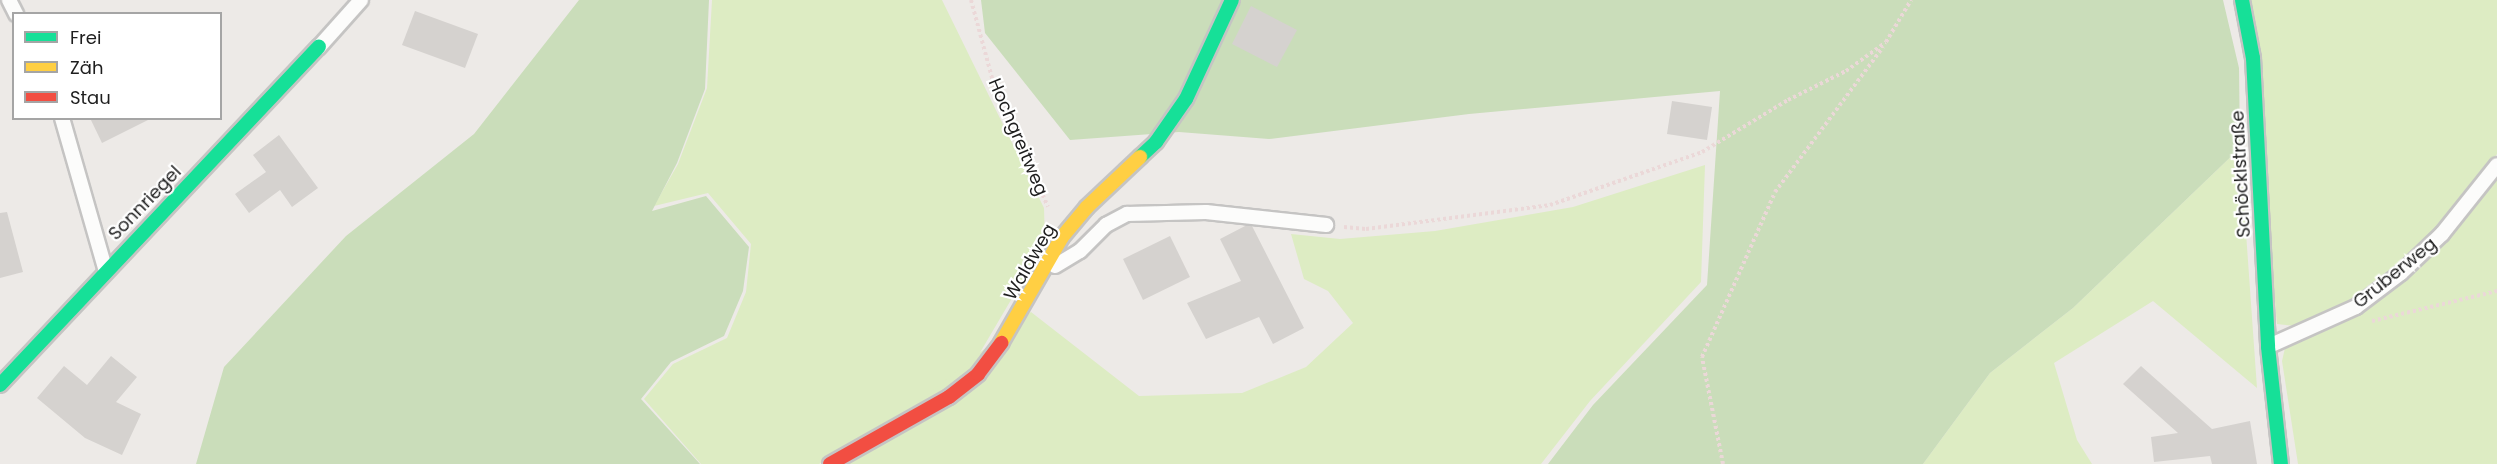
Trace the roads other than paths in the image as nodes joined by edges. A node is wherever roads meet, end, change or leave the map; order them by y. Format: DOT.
graph roads {
  1 [pos="361,0"];
  2 [pos="1232,0"];
  3 [pos="2242,0"];
  4 [pos="319,47"];
  5 [pos="63,120"];
  6 [pos="2497,165"];
  7 [pos="1326,225"];
  8 [pos="106,270"];
  9 [pos="1042,273"];
  10 [pos="2268,347"];
  11 [pos="0,385"];
  12 [pos="830,464"];
  13 [pos="2281,464"];
  1 -- 4 [label="lane"];
  2 -- 9 [label="street, Waldweg"];
  3 -- 10 [label="street, Schöcklstraße"];
  4 -- 8 [label="street, Sonnriegel"];
  5 -- 8 [label="lane"];
  6 -- 10 [label="lane, Gruberweg"];
  7 -- 9 [label="lane"];
  8 -- 11 [label="street, Sonnriegel"];
  9 -- 12 [label="street, Waldweg"];
  10 -- 13 [label="street, Schöcklstraße"];
}
